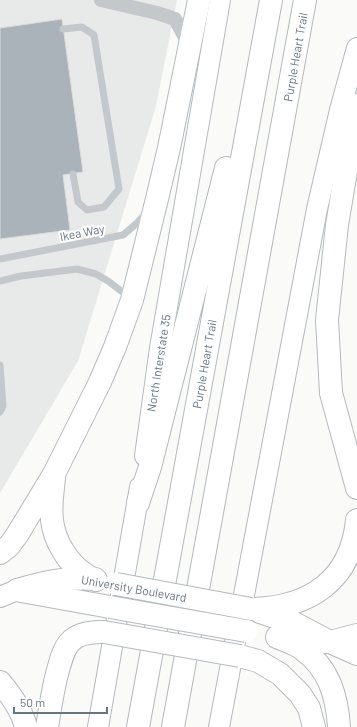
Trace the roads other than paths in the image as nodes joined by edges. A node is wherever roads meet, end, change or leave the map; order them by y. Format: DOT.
graph roads {
  1 [pos="101,0"];
  2 [pos="199,0"];
  3 [pos="220,0"];
  4 [pos="257,0"];
  5 [pos="270,0"];
  6 [pos="306,0"];
  7 [pos="63,29"];
  8 [pos="190,46"];
  9 [pos="357,48"];
  10 [pos="357,105"];
  11 [pos="73,174"];
  12 [pos="156,203"];
  13 [pos="0,258"];
  14 [pos="0,281"];
  15 [pos="132,300"];
  16 [pos="0,365"];
  17 [pos="0,412"];
  18 [pos="54,474"];
  19 [pos="356,486"];
  20 [pos="138,503"];
  21 [pos="357,514"];
  22 [pos="357,520"];
  23 [pos="0,553"];
  24 [pos="106,582"];
  25 [pos="6,592"];
  26 [pos="251,609"];
  27 [pos="357,635"];
  28 [pos="277,637"];
  29 [pos="330,642"];
  30 [pos="302,648"];
  31 [pos="357,654"];
  32 [pos="241,657"];
  33 [pos="0,682"];
  34 [pos="26,727"];
  35 [pos="47,727"];
  36 [pos="98,727"];
  37 [pos="138,727"];
  38 [pos="172,727"];
  39 [pos="219,727"];
  40 [pos="314,727"];
  41 [pos="339,727"];
  1 -- 8 [label="street"];
  2 -- 8 [label="main road"];
  3 -- 20 [label="main road, North Interstate 35"];
  4 -- 20 [label="main road"];
  5 -- 37 [label="main road, Purple Heart Trail"];
  6 -- 38 [label="main road, Purple Heart Trail"];
  7 -- 11 [label="lane"];
  8 -- 12 [label="main road"];
  9 -- 39 [label="main road"];
  10 -- 19 [label="main road"];
  12 -- 13 [label="lane, Ikea Way"];
  12 -- 15 [label="main road"];
  14 -- 15 [label="lane"];
  15 -- 18 [label="main road"];
  16 -- 17 [label="lane"];
  18 -- 23 [label="main road"];
  18 -- 24 [label="main road"];
  19 -- 21 [label="main road"];
  20 -- 36 [label="main road, North Interstate 35"];
  22 -- 26 [label="main road"];
  24 -- 25 [label="main road, University Boulevard"];
  24 -- 26 [label="main road, University Boulevard, bridge"];
  25 -- 28 [label="main road, University Boulevard, bridge"];
  26 -- 29 [label="main road"];
  27 -- 29 [label="main road"];
  28 -- 29 [label="main road"];
  28 -- 30 [label="main road"];
  29 -- 30 [label="main road"];
  29 -- 31 [label="main road"];
  30 -- 32 [label="main road"];
  30 -- 41 [label="main road"];
  32 -- 35 [label="main road, bridge"];
  32 -- 40 [label="main road"];
  33 -- 34 [label="main road"];
}
